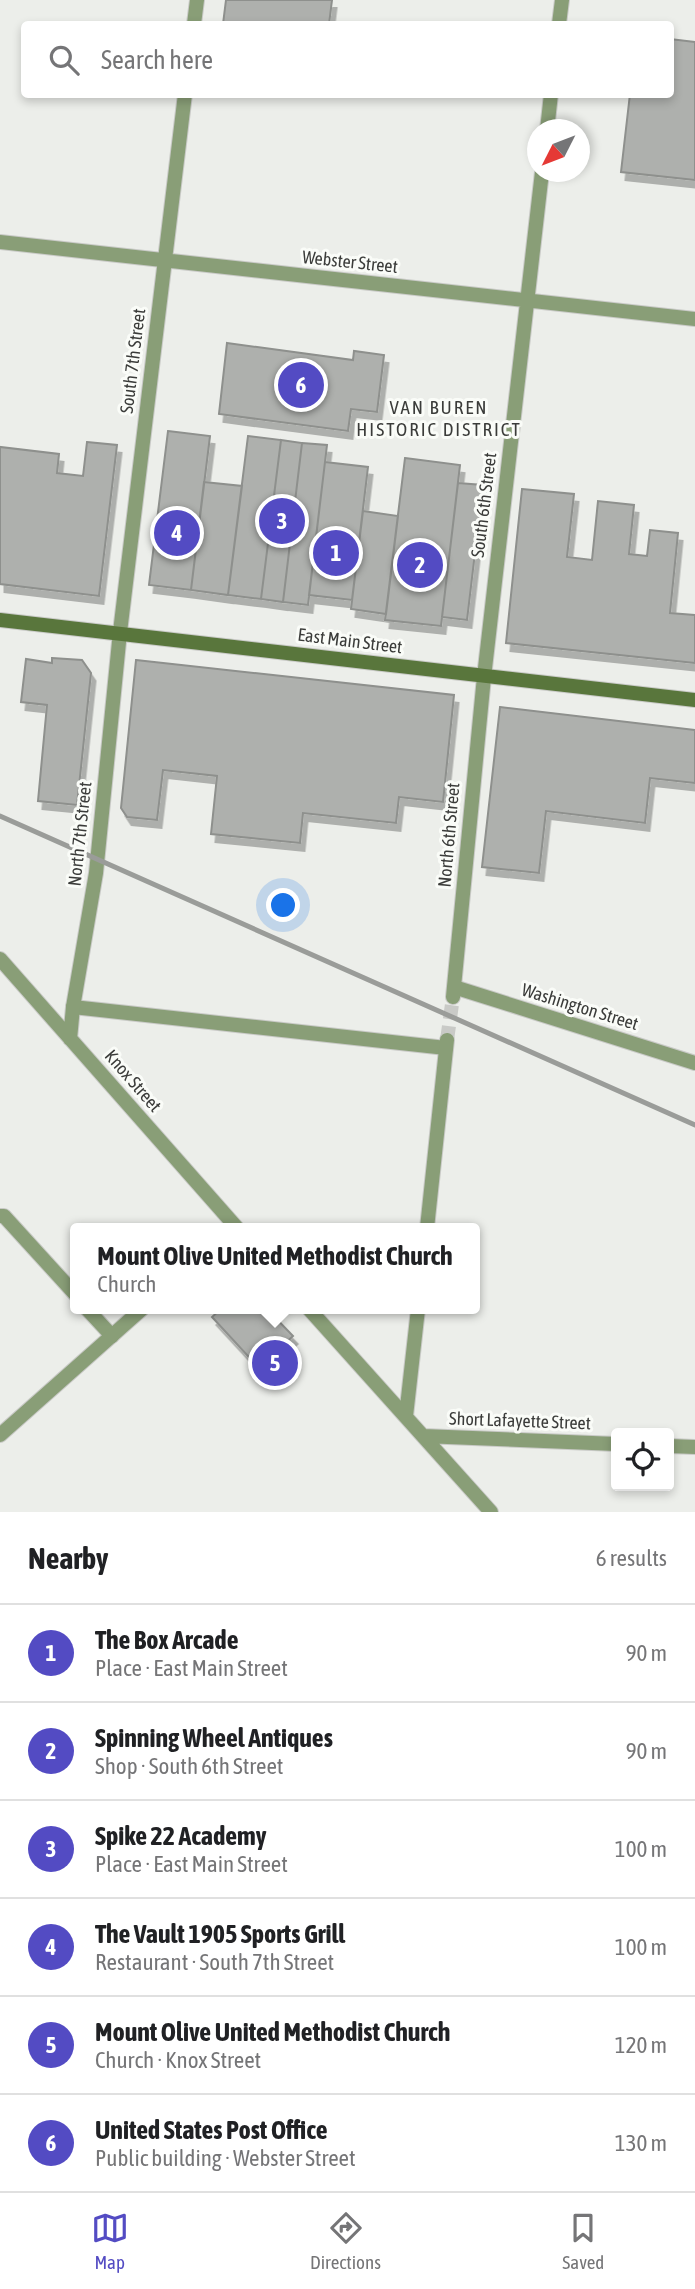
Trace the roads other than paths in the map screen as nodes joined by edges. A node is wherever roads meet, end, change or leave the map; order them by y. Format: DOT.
graph roads {
  1 [pos="197,0"];
  2 [pos="562,0"];
  3 [pos="194,21"];
  4 [pos="559,21"];
  5 [pos="185,98"];
  6 [pos="551,98"];
  7 [pos="548,119"];
  8 [pos="541,182"];
  9 [pos="0,242"];
  10 [pos="165,260"];
  11 [pos="527,301"];
  12 [pos="695,319"];
  13 [pos="0,620"];
  14 [pos="120,632"];
  15 [pos="484,677"];
  16 [pos="695,700"];
  17 [pos="0,959"];
  18 [pos="454,992"];
  19 [pos="73,1007"];
  20 [pos="70,1039"];
  21 [pos="695,1063"];
  22 [pos="0,1216"];
  23 [pos="233,1223"];
  24 [pos="427,1223"];
  25 [pos="70,1290"];
  26 [pos="92,1314"];
  27 [pos="136,1314"];
  28 [pos="314,1314"];
  29 [pos="417,1314"];
  30 [pos="112,1336"];
  31 [pos="406,1416"];
  32 [pos="0,1436"];
  33 [pos="423,1436"];
  34 [pos="611,1444"];
  35 [pos="674,1446"];
  36 [pos="695,1447"];
  37 [pos="491,1512"];
  1 -- 3 [label="street"];
  2 -- 4 [label="street"];
  5 -- 10 [label="street, South 7th Street"];
  6 -- 7 [label="street"];
  8 -- 11 [label="street, South 6th Street"];
  9 -- 10 [label="street, Webster Street"];
  10 -- 11 [label="street, Webster Street"];
  10 -- 14 [label="street, South 7th Street"];
  11 -- 12 [label="street, Webster Street"];
  11 -- 15 [label="street, South 6th Street"];
  13 -- 14 [label="street, East Main Street"];
  14 -- 15 [label="street, East Main Street"];
  14 -- 19 [label="street, North 7th Street"];
  15 -- 16 [label="street, East Main Street"];
  15 -- 18 [label="street, North 6th Street"];
  17 -- 20 [label="street, Knox Street"];
  18 -- 21 [label="street, Washington Street"];
  19 -- 20 [label="street, North 7th Street"];
  19 -- 24 [label="street"];
  20 -- 23 [label="street, Knox Street"];
  22 -- 25 [label="street"];
  26 -- 30 [label="street"];
  27 -- 30 [label="street"];
  28 -- 31 [label="street"];
  29 -- 31 [label="street"];
  30 -- 32 [label="street"];
  31 -- 33 [label="street"];
  33 -- 34 [label="street, Short Lafayette Street"];
  33 -- 37 [label="street"];
  35 -- 36 [label="street"];
}
